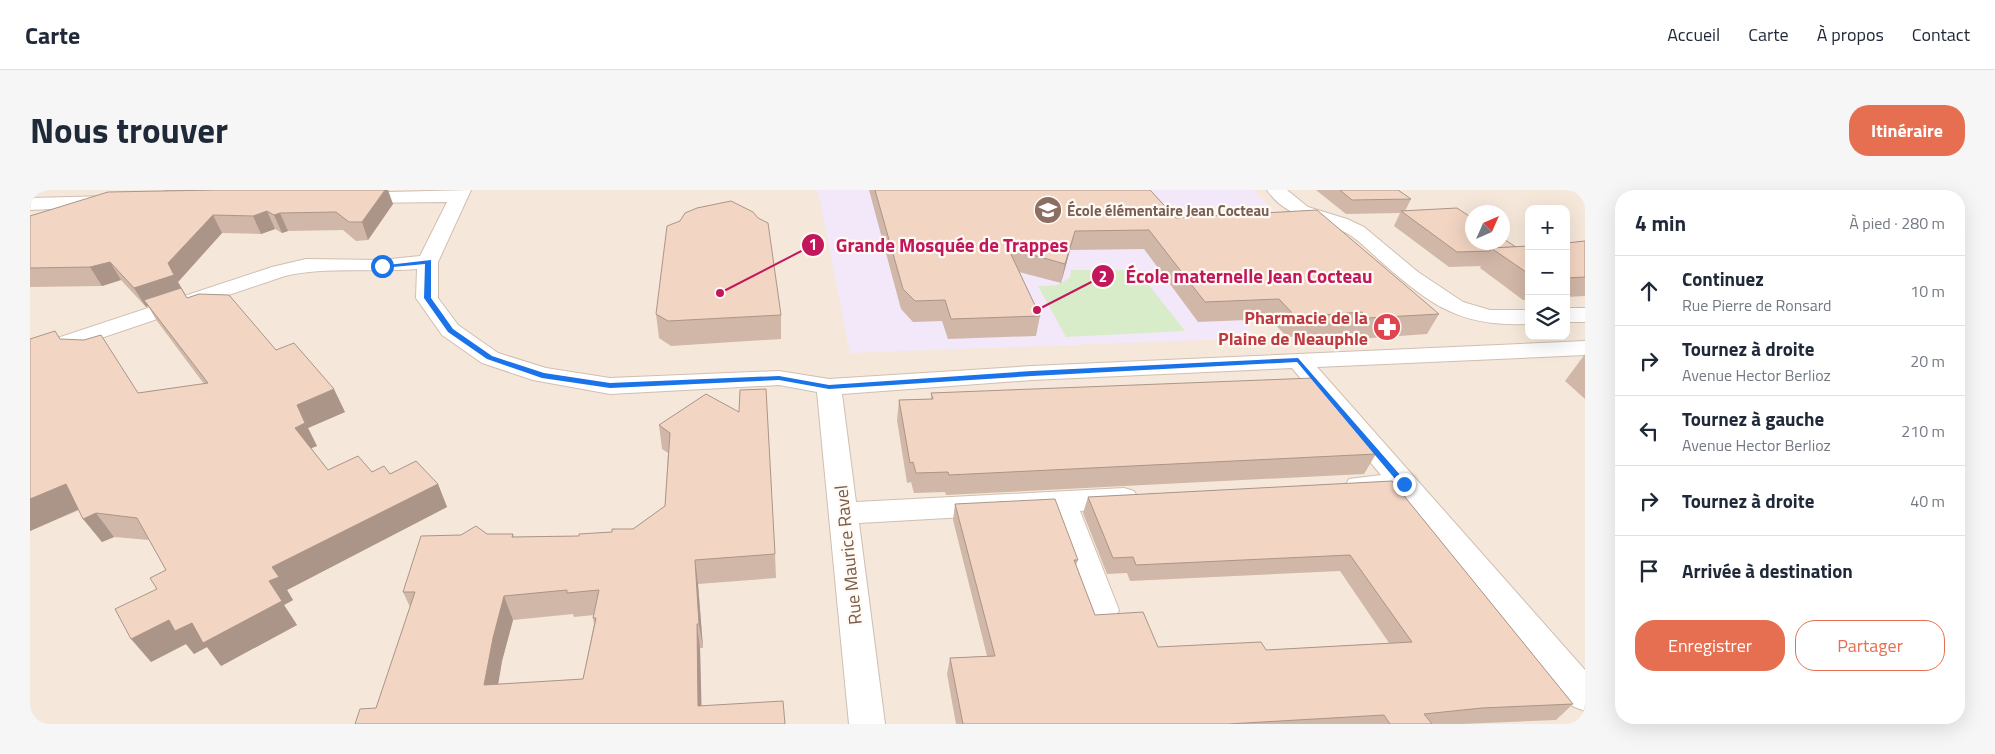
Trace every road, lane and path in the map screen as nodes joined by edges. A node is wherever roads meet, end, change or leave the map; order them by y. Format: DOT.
graph roads {
  1 [pos="56,190"];
  2 [pos="1276,190"];
  3 [pos="460,193"];
  4 [pos="331,197"];
  5 [pos="127,201"];
  6 [pos="34,204"];
  7 [pos="428,262"];
  8 [pos="1468,312"];
  9 [pos="1570,315"];
  10 [pos="1585,315"];
  11 [pos="1525,317"];
  12 [pos="1585,348"];
  13 [pos="1510,350"];
  14 [pos="30,354"];
  15 [pos="1298,360"];
  16 [pos="829,387"];
  17 [pos="1404,484"];
  18 [pos="1329,487"];
  19 [pos="1152,497"];
  20 [pos="1062,501"];
  21 [pos="843,513"];
  22 [pos="1103,610"];
  23 [pos="1585,695"];
  24 [pos="867,724"];
  1 -- 6 [label="street"];
  2 -- 8 [label="street"];
  3 -- 4 [label="street"];
  3 -- 7 [label="street"];
  5 -- 6 [label="street"];
  7 -- 14 [label="street"];
  7 -- 16 [label="street"];
  8 -- 11 [label="street"];
  8 -- 13 [label="street"];
  9 -- 10 [label="street"];
  12 -- 13 [label="street"];
  13 -- 15 [label="street"];
  15 -- 16 [label="street"];
  15 -- 17 [label="street"];
  16 -- 21 [label="street, Rue Maurice Ravel"];
  17 -- 18 [label="street"];
  17 -- 23 [label="street"];
  19 -- 20 [label="street"];
  20 -- 21 [label="street"];
  20 -- 22 [label="street"];
  21 -- 24 [label="street, Rue Maurice Ravel"];
}
